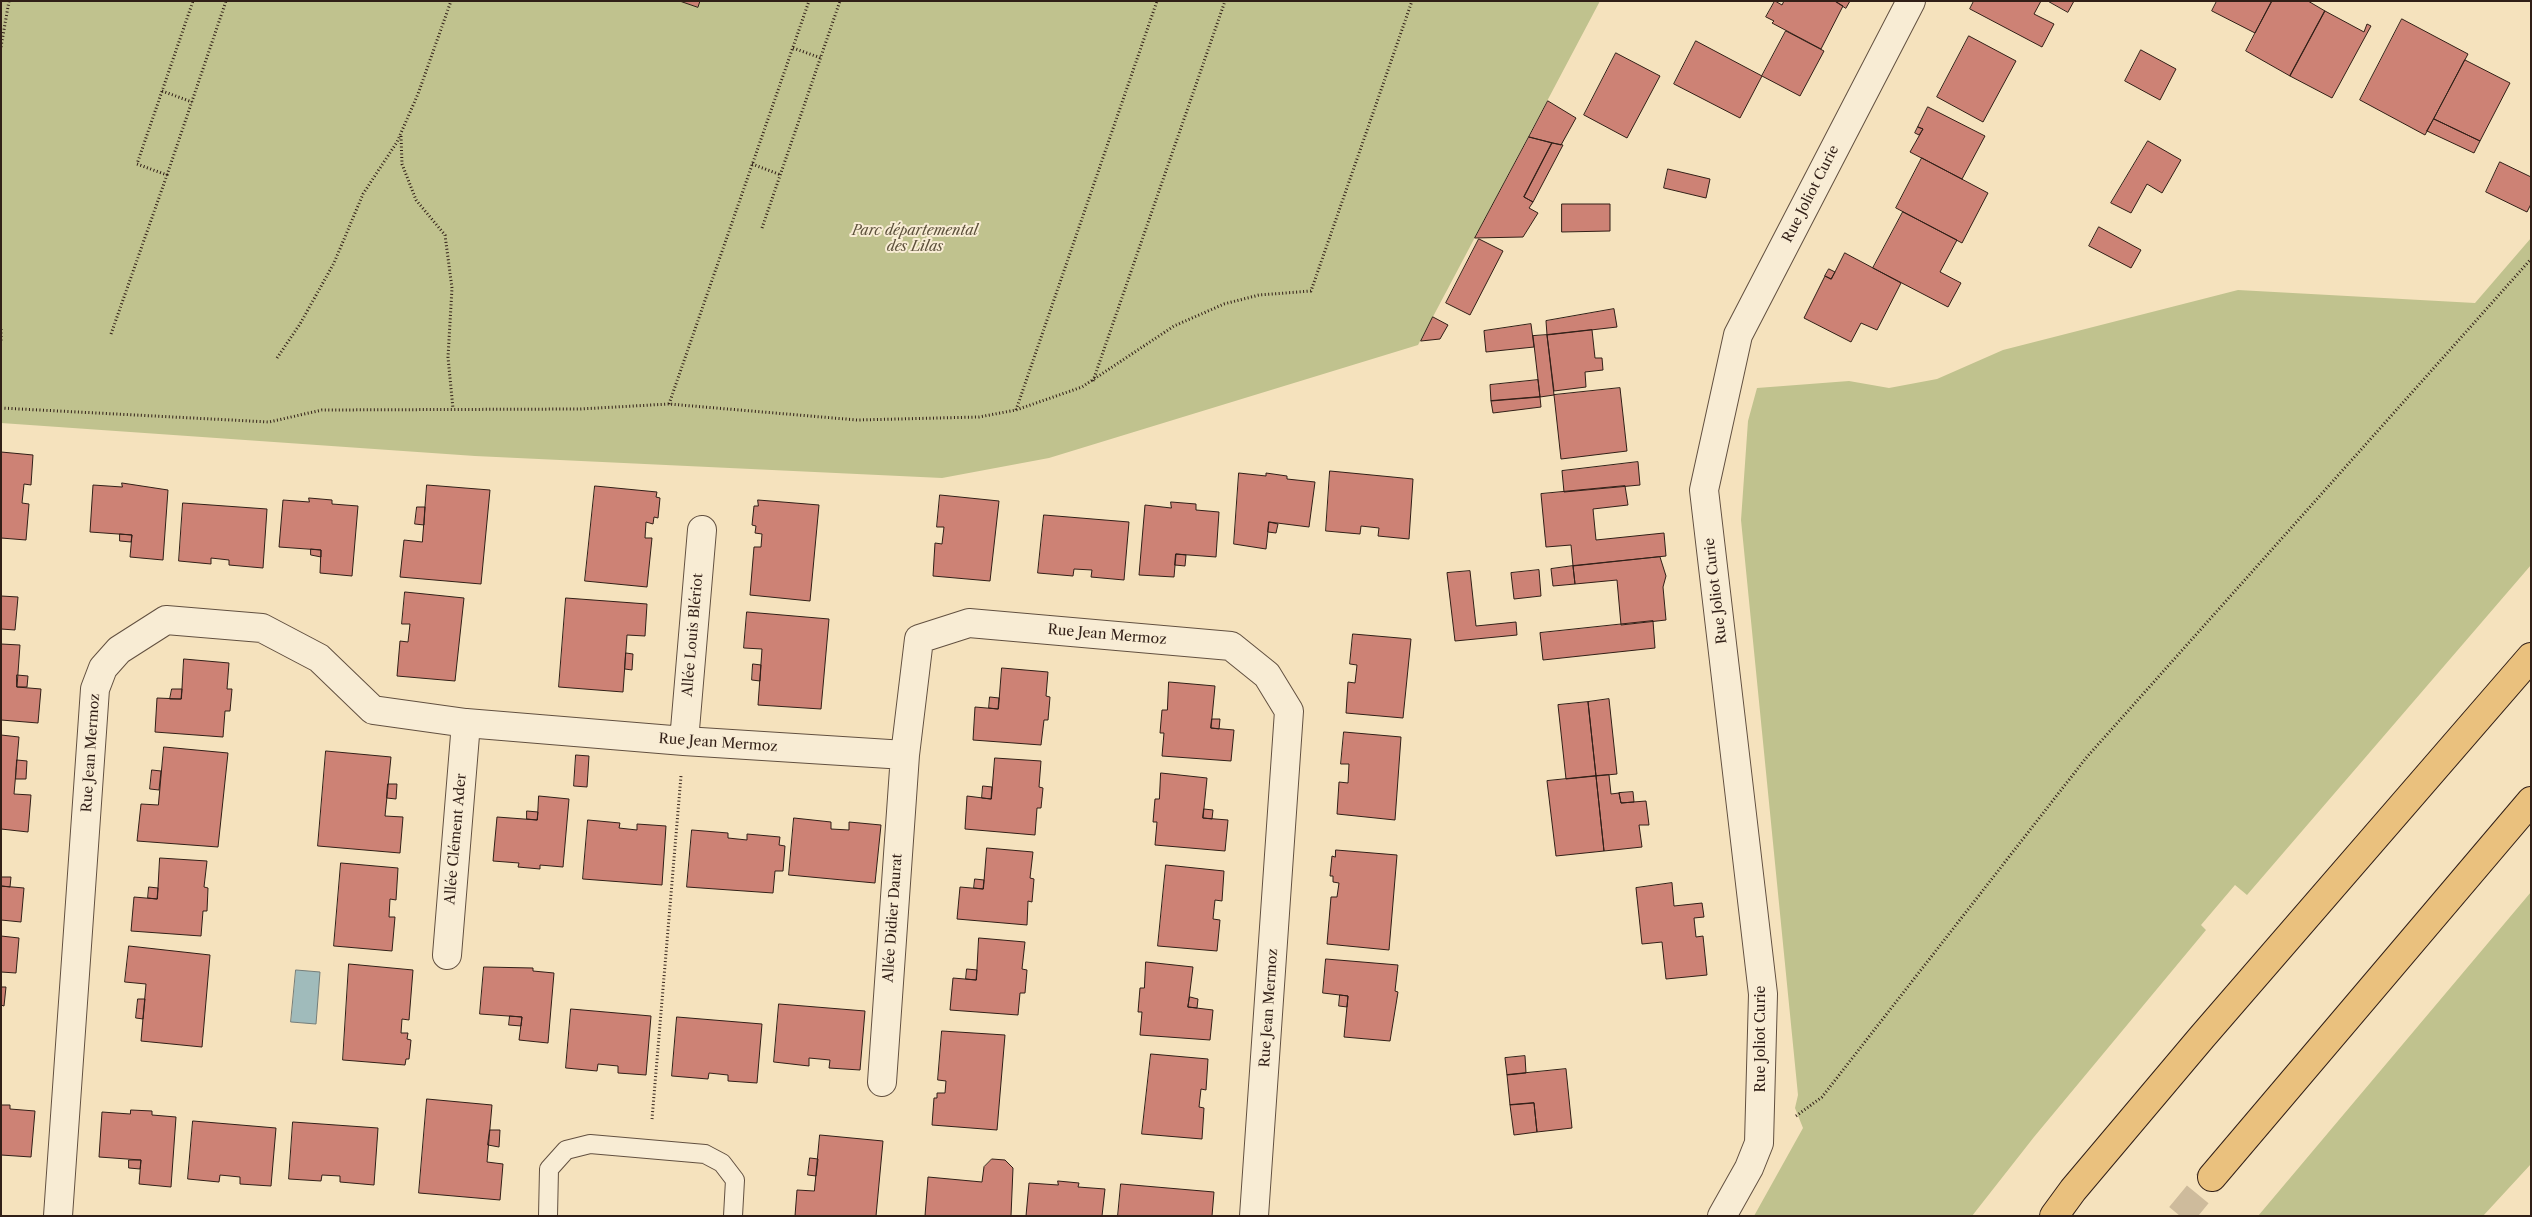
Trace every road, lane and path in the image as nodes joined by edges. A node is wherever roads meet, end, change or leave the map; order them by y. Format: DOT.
graph roads {
  1 [pos="8,1"];
  2 [pos="193,1"];
  3 [pos="226,1"];
  4 [pos="451,1"];
  5 [pos="809,1"];
  6 [pos="840,1"];
  7 [pos="1157,1"];
  8 [pos="1225,1"];
  9 [pos="1412,1"];
  10 [pos="1911,1"];
  11 [pos="1,47"];
  12 [pos="793,48"];
  13 [pos="821,58"];
  14 [pos="162,91"];
  15 [pos="192,102"];
  16 [pos="401,135"];
  17 [pos="752,164"];
  18 [pos="166,175"];
  19 [pos="781,175"];
  20 [pos="762,228"];
  21 [pos="2531,259"];
  22 [pos="1,329"];
  23 [pos="111,334"];
  24 [pos="1,342"];
  25 [pos="277,358"];
  26 [pos="1094,381"];
  27 [pos="669,404"];
  28 [pos="1,408"];
  29 [pos="453,409"];
  30 [pos="1016,410"];
  31 [pos="702,530"];
  32 [pos="2531,657"];
  33 [pos="466,722"];
  34 [pos="684,741"];
  35 [pos="905,755"];
  36 [pos="2531,801"];
  37 [pos="447,955"];
  38 [pos="882,1082"];
  39 [pos="1759,1143"];
  40 [pos="649,1149"];
  41 [pos="2212,1177"];
  42 [pos="58,1216"];
  43 [pos="548,1216"];
  44 [pos="733,1216"];
  45 [pos="1254,1216"];
  46 [pos="1722,1216"];
  47 [pos="2054,1216"];
  1 -- 11 [label="path"];
  2 -- 14 [label="path"];
  3 -- 15 [label="path"];
  4 -- 16 [label="path"];
  5 -- 12 [label="path"];
  6 -- 13 [label="path"];
  7 -- 30 [label="path"];
  8 -- 26 [label="path"];
  9 -- 26 [label="path"];
  10 -- 39 [label="street, Rue Joliot Curie"];
  12 -- 13 [label="path"];
  12 -- 17 [label="path"];
  13 -- 19 [label="path"];
  14 -- 15 [label="path"];
  14 -- 18 [label="path"];
  15 -- 18 [label="path"];
  16 -- 25 [label="path"];
  16 -- 29 [label="path"];
  17 -- 19 [label="path"];
  17 -- 27 [label="path"];
  18 -- 23 [label="path"];
  19 -- 20 [label="path"];
  21 -- 39 [label="path"];
  22 -- 24 [label="path"];
  26 -- 30 [label="path"];
  27 -- 29 [label="path"];
  27 -- 30 [label="path"];
  28 -- 29 [label="path"];
  31 -- 34 [label="street, Allée Louis Blériot"];
  32 -- 47 [label="highway"];
  33 -- 34 [label="street, Rue Jean Mermoz"];
  33 -- 37 [label="street, Allée Clément Ader"];
  33 -- 42 [label="street, Rue Jean Mermoz"];
  34 -- 35 [label="street, Rue Jean Mermoz"];
  34 -- 40 [label="path"];
  35 -- 38 [label="street, Allée Didier Daurat"];
  35 -- 45 [label="street, Rue Jean Mermoz"];
  36 -- 41 [label="highway"];
  39 -- 46 [label="street, Rue Joliot Curie"];
  40 -- 43 [label="lane"];
  40 -- 44 [label="lane"];
}
